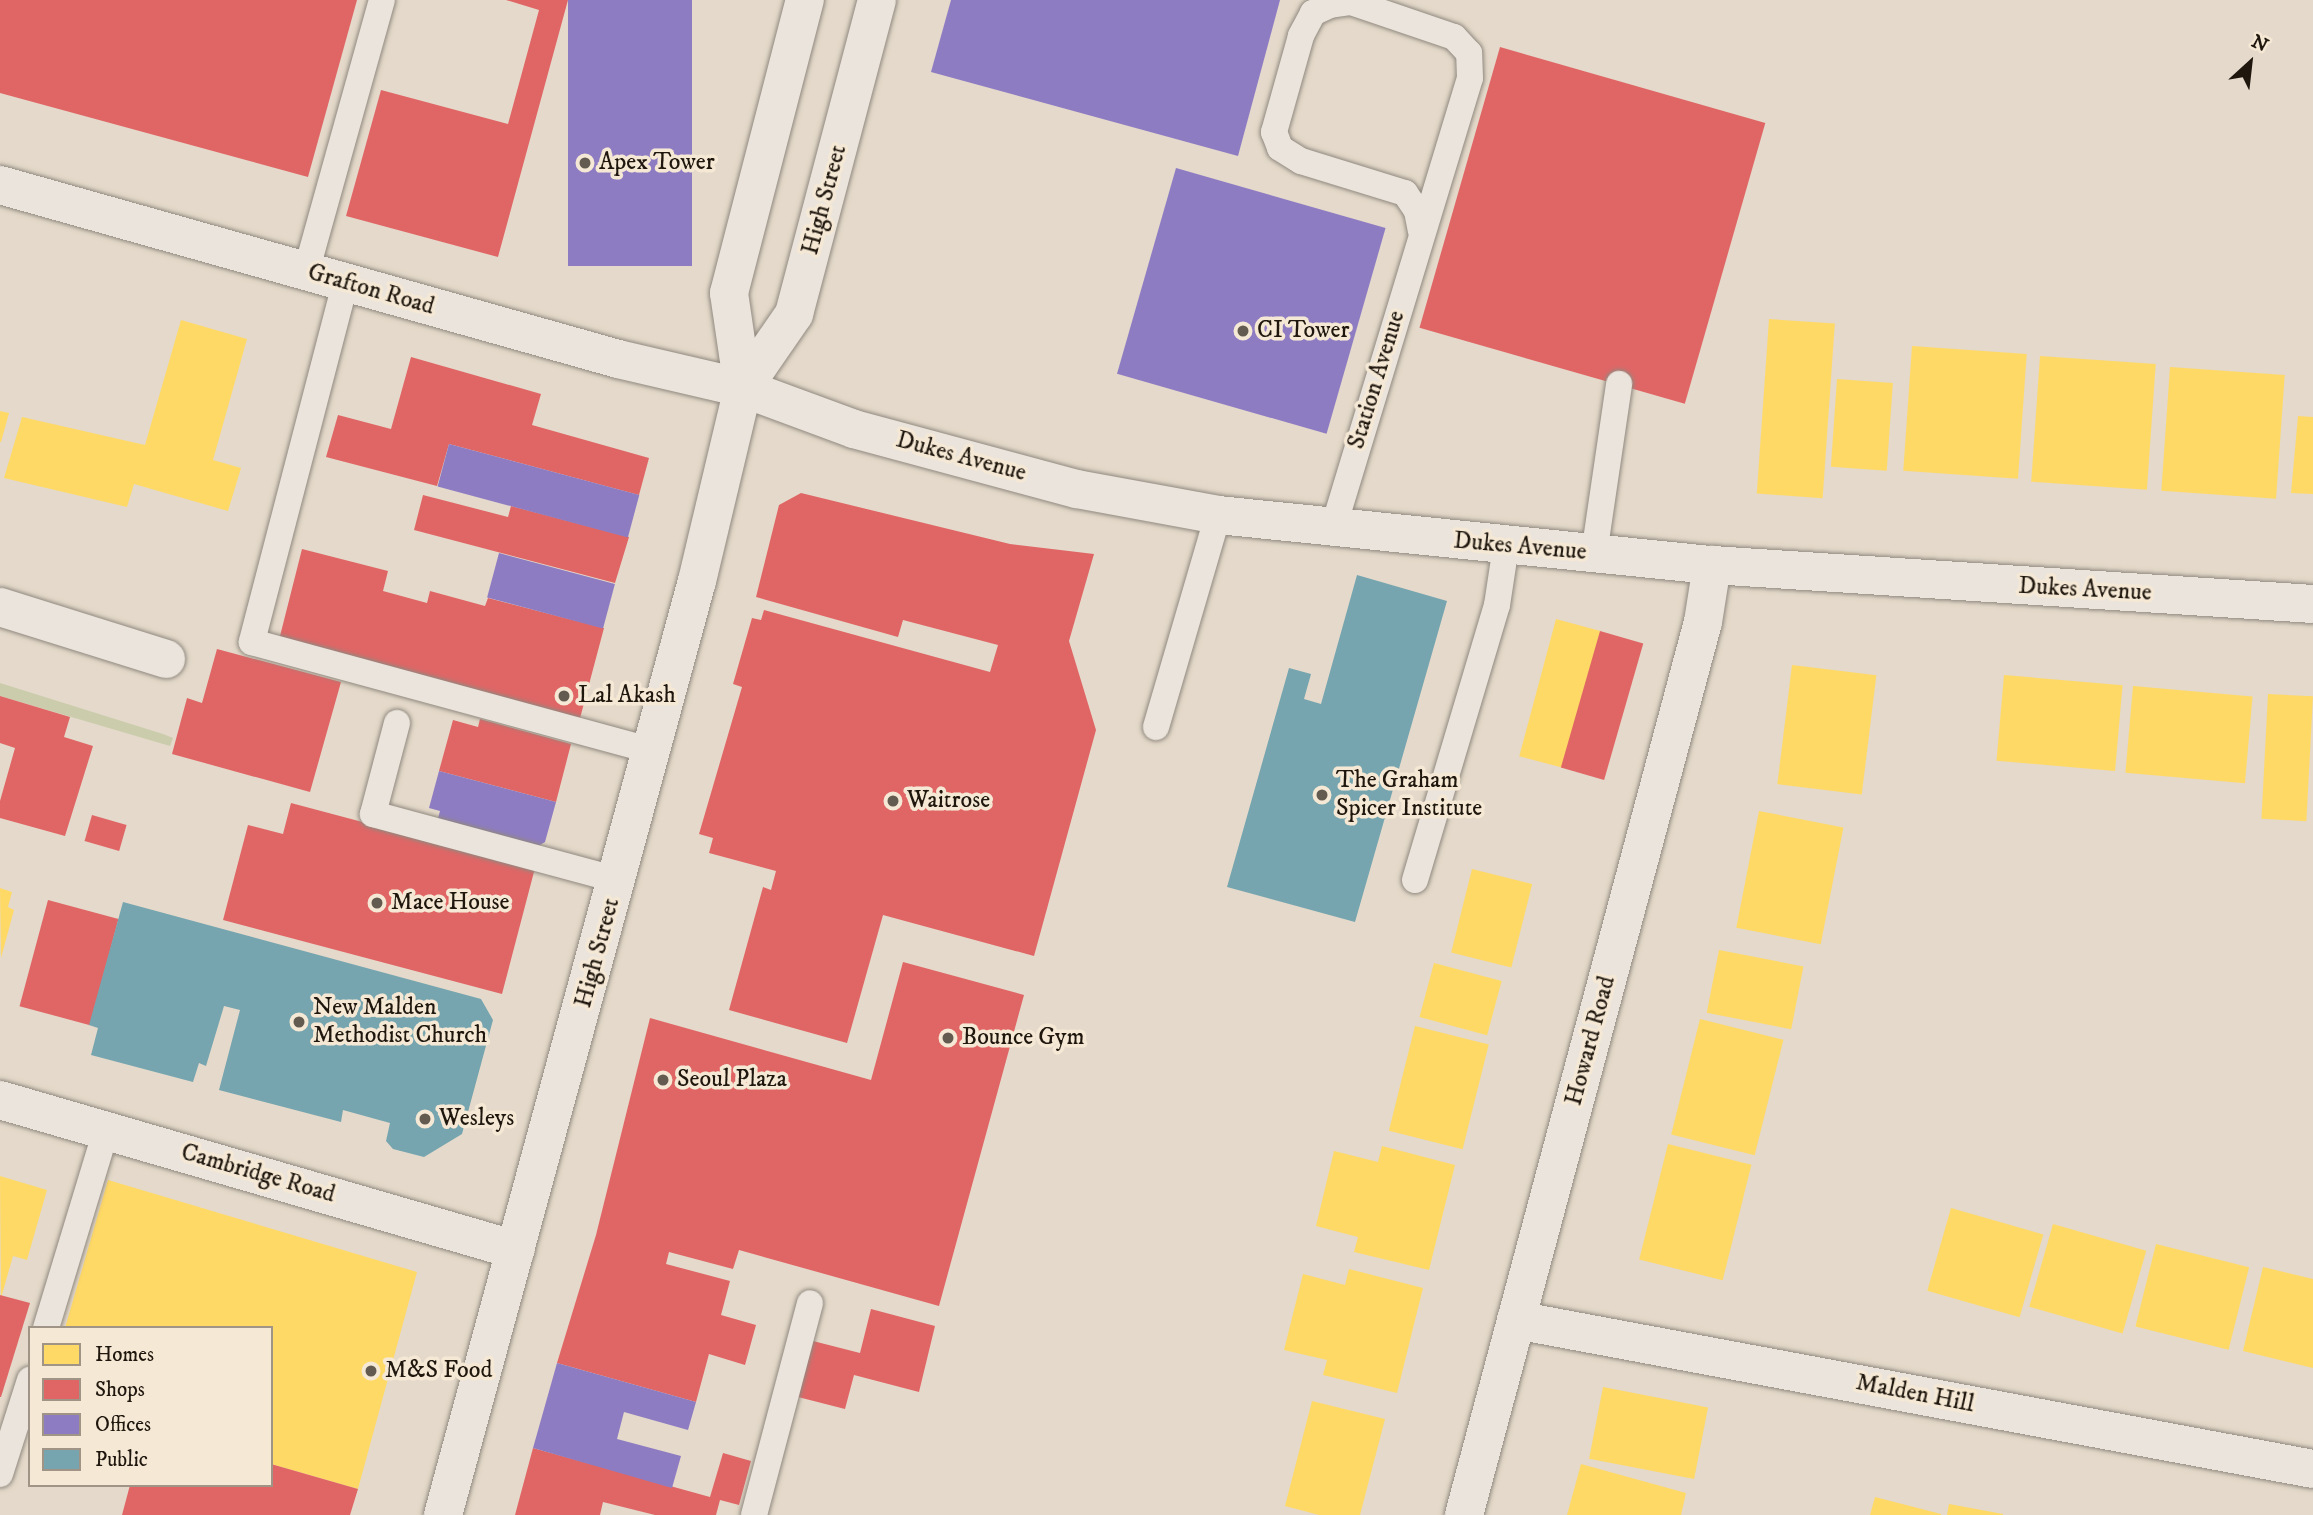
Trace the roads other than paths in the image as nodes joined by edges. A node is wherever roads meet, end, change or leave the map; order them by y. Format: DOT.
graph roads {
  1 [pos="382,0"];
  2 [pos="805,0"];
  3 [pos="877,0"];
  4 [pos="0,185"];
  5 [pos="1421,231"];
  6 [pos="306,272"];
  7 [pos="345,284"];
  8 [pos="1619,384"];
  9 [pos="743,388"];
  10 [pos="1218,515"];
  11 [pos="1333,529"];
  12 [pos="1506,546"];
  13 [pos="1594,554"];
  14 [pos="1712,565"];
  15 [pos="2313,604"];
  16 [pos="0,607"];
  17 [pos="166,659"];
  18 [pos="397,723"];
  19 [pos="1156,727"];
  20 [pos="652,751"];
  21 [pos="617,880"];
  22 [pos="1415,880"];
  23 [pos="0,1100"];
  24 [pos="106,1131"];
  25 [pos="516,1250"];
  26 [pos="810,1303"];
  27 [pos="1516,1320"];
  28 [pos="47,1326"];
  29 [pos="28,1386"];
  30 [pos="2313,1469"];
  31 [pos="0,1474"];
  32 [pos="443,1515"];
  33 [pos="754,1515"];
  34 [pos="1464,1515"];
  1 -- 6 [label="lane"];
  2 -- 9 [label="street, High Street"];
  3 -- 9 [label="street, High Street"];
  4 -- 6 [label="street, Grafton Road"];
  5 -- 5 [label="lane, Station Avenue"];
  5 -- 11 [label="lane, Station Avenue"];
  6 -- 7 [label="street, Grafton Road"];
  7 -- 9 [label="street, Grafton Road"];
  7 -- 20 [label="lane"];
  8 -- 13 [label="lane"];
  9 -- 10 [label="street, Dukes Avenue"];
  9 -- 20 [label="street, High Street"];
  10 -- 11 [label="street, Dukes Avenue"];
  10 -- 19 [label="lane"];
  11 -- 12 [label="street, Dukes Avenue"];
  12 -- 13 [label="street, Dukes Avenue"];
  12 -- 22 [label="lane"];
  13 -- 14 [label="street, Dukes Avenue"];
  14 -- 15 [label="street, Dukes Avenue"];
  14 -- 27 [label="street, Howard Road"];
  16 -- 17 [label="street"];
  18 -- 21 [label="lane"];
  20 -- 21 [label="street, High Street"];
  21 -- 25 [label="street, High Street"];
  23 -- 24 [label="street, Cambridge Road"];
  24 -- 25 [label="street, Cambridge Road"];
  24 -- 28 [label="lane"];
  25 -- 32 [label="street, High Street"];
  26 -- 33 [label="lane"];
  27 -- 30 [label="street, Malden Hill"];
  27 -- 34 [label="street, Howard Road"];
  29 -- 31 [label="lane"];
}
